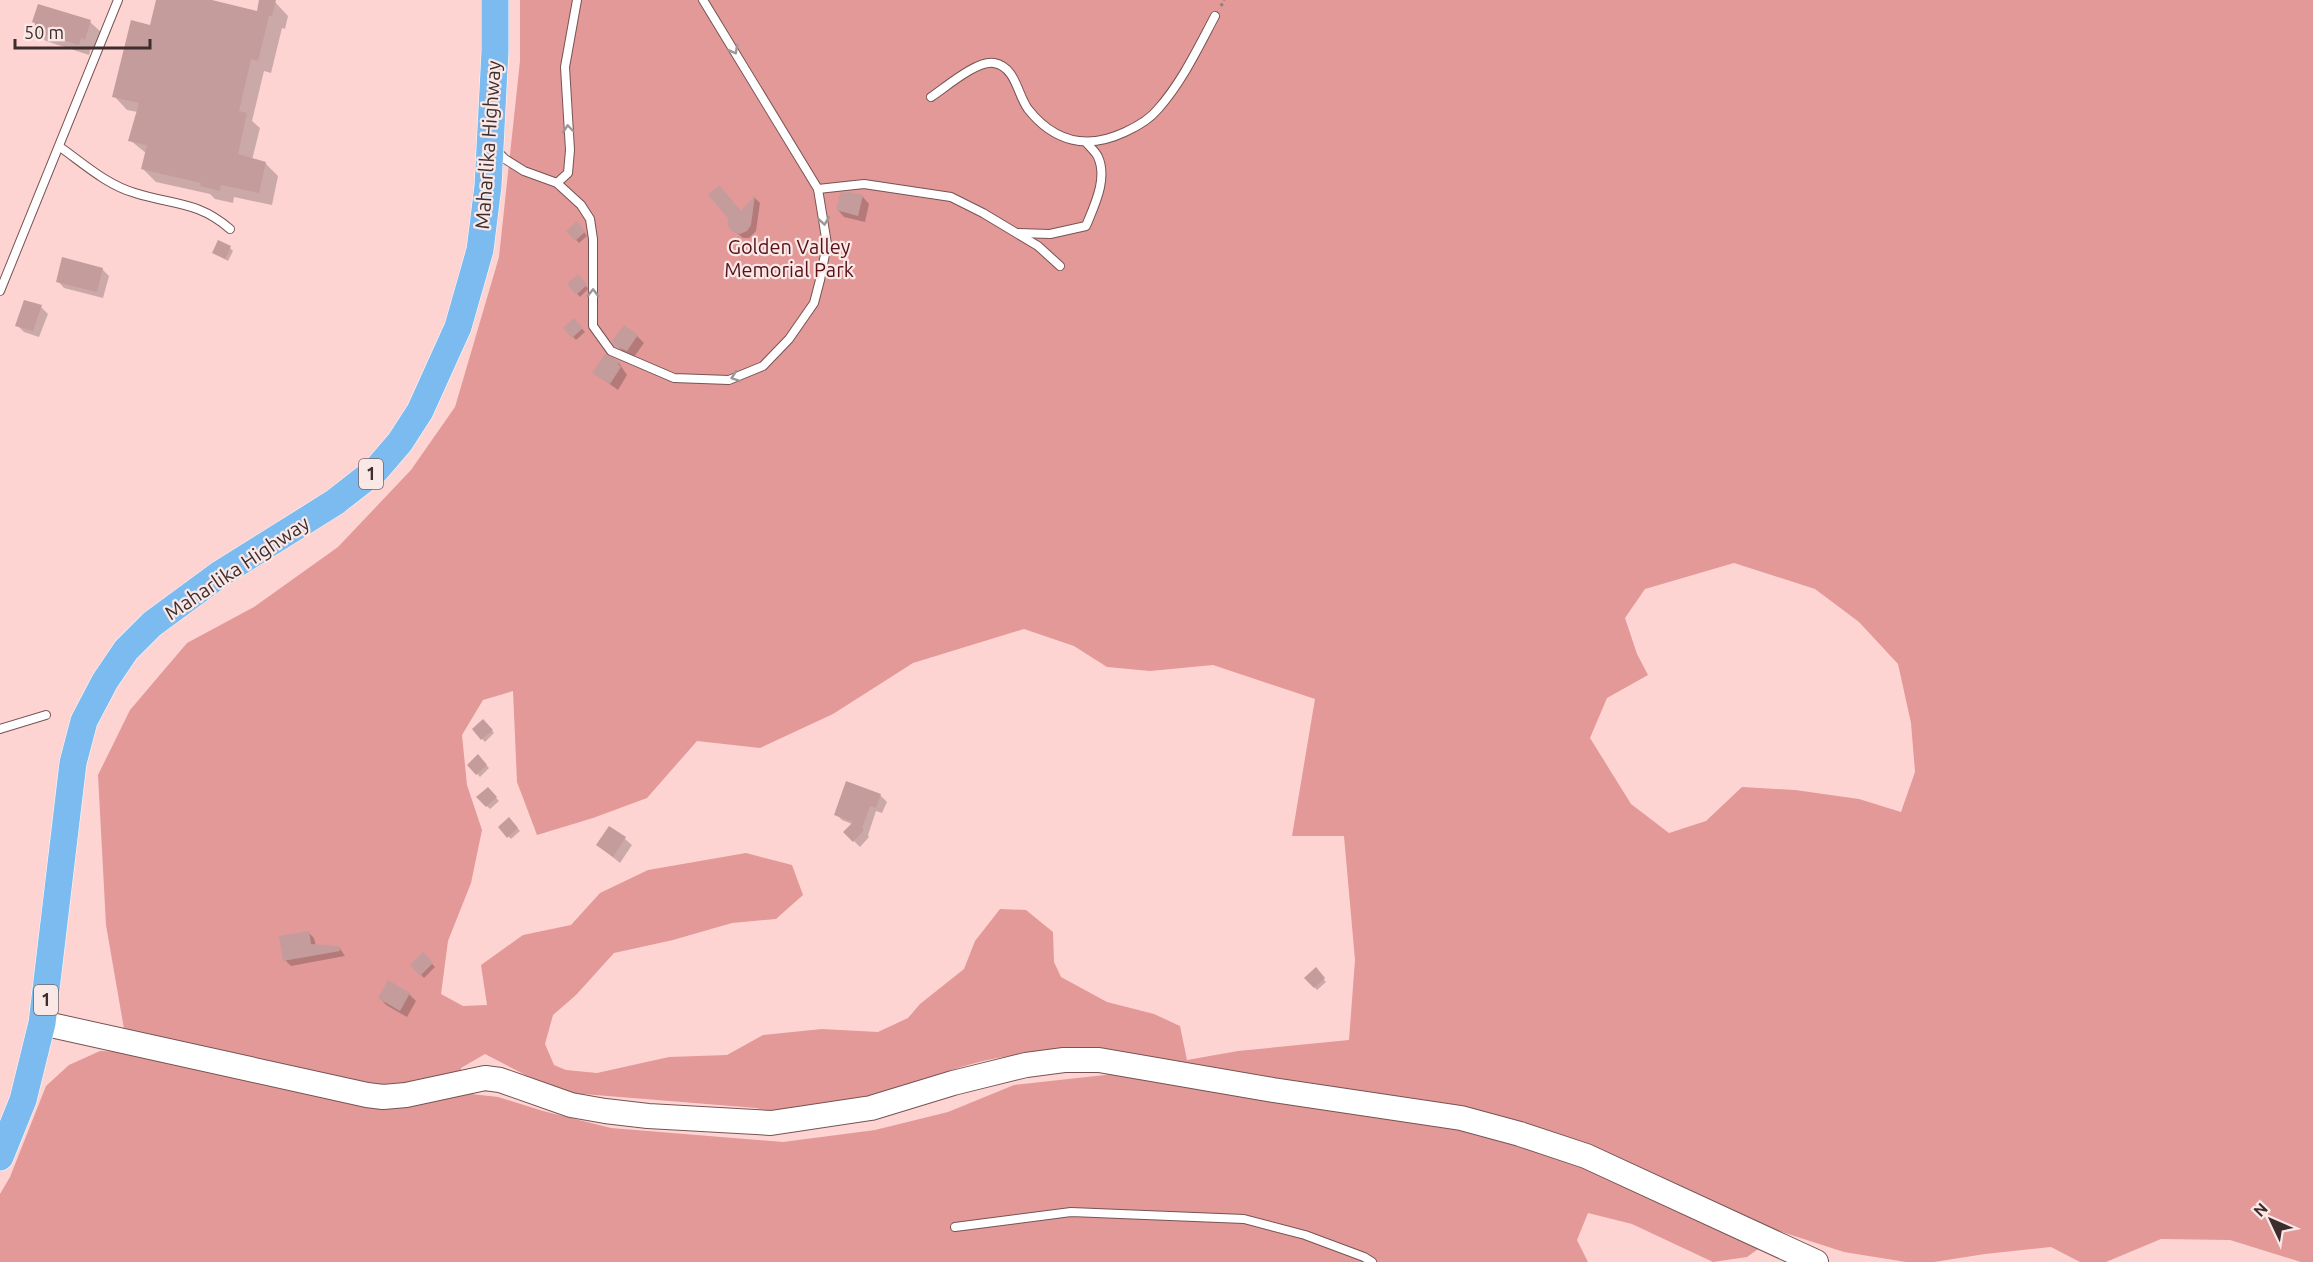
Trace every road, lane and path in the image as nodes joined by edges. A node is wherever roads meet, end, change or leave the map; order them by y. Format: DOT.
graph roads {
  1 [pos="118,0"];
  2 [pos="495,0"];
  3 [pos="577,0"];
  4 [pos="703,0"];
  5 [pos="1215,16"];
  6 [pos="931,97"];
  7 [pos="1086,142"];
  8 [pos="490,143"];
  9 [pos="60,147"];
  10 [pos="557,183"];
  11 [pos="818,189"];
  12 [pos="230,229"];
  13 [pos="1018,233"];
  14 [pos="1060,266"];
  15 [pos="0,291"];
  16 [pos="46,715"];
  17 [pos="0,729"];
  18 [pos="42,1023"];
  19 [pos="0,1157"];
  20 [pos="955,1227"];
  21 [pos="1372,1262"];
  22 [pos="1816,1262"];
  1 -- 9 [label="lane"];
  2 -- 8 [label="highway, Maharlika Highway / 1"];
  10 -- 3 [label="lane, one-way"];
  4 -- 11 [label="lane, one-way"];
  5 -- 7 [label="lane"];
  6 -- 7 [label="lane"];
  7 -- 13 [label="lane"];
  8 -- 10 [label="lane"];
  8 -- 18 [label="highway, Maharlika Highway / 1"];
  9 -- 12 [label="lane"];
  9 -- 15 [label="lane"];
  11 -- 10 [label="lane, one-way"];
  11 -- 13 [label="lane"];
  13 -- 14 [label="lane"];
  16 -- 17 [label="lane"];
  18 -- 19 [label="highway, Maharlika Highway / 1"];
  18 -- 22 [label="main road"];
  20 -- 21 [label="lane"];
}
